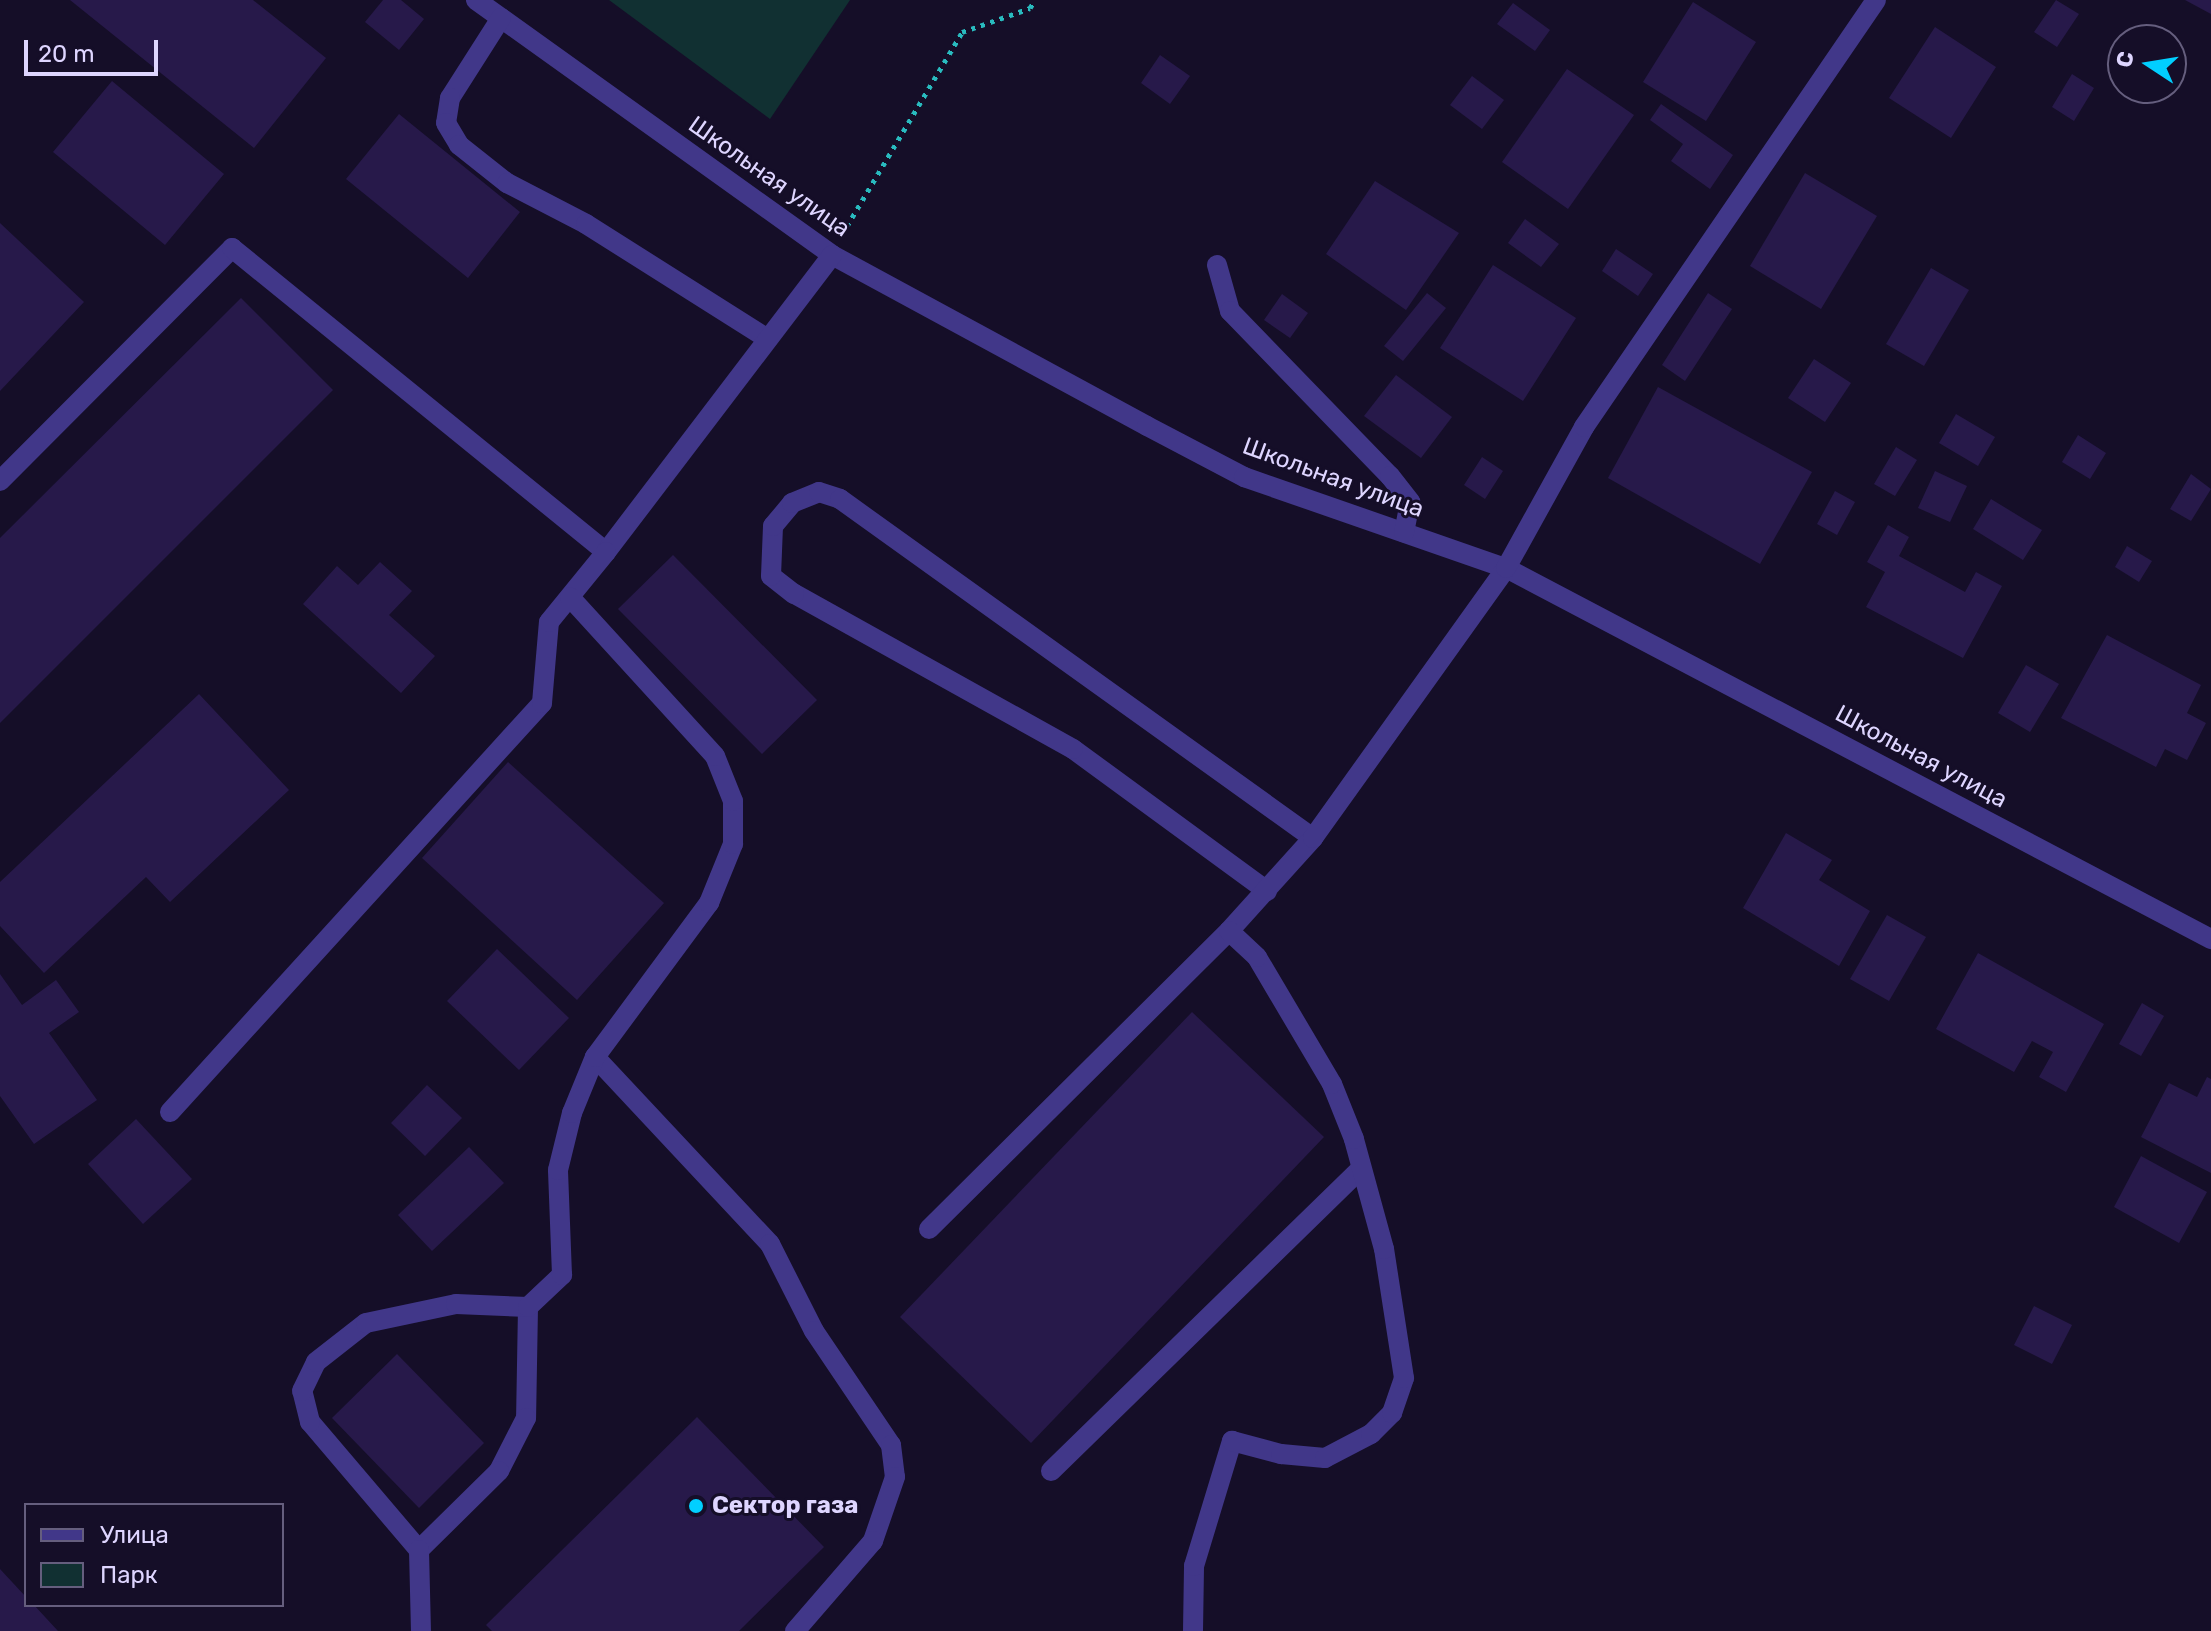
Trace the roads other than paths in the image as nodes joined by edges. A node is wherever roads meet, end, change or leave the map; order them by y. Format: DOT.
graph roads {
  1 [pos="476,0"];
  2 [pos="1876,0"];
  3 [pos="501,18"];
  4 [pos="832,255"];
  5 [pos="1217,265"];
  6 [pos="768,339"];
  7 [pos="1,479"];
  8 [pos="1404,532"];
  9 [pos="606,552"];
  10 [pos="1506,568"];
  11 [pos="570,597"];
  12 [pos="1313,838"];
  13 [pos="1267,891"];
  14 [pos="1229,931"];
  15 [pos="2211,939"];
  16 [pos="595,1057"];
  17 [pos="170,1112"];
  18 [pos="1361,1168"];
  19 [pos="929,1229"];
  20 [pos="528,1307"];
  21 [pos="1051,1471"];
  22 [pos="419,1550"];
  23 [pos="421,1631"];
  24 [pos="795,1631"];
  25 [pos="1193,1631"];
  1 -- 3 [label="street, Школьная улица"];
  2 -- 10 [label="street"];
  3 -- 4 [label="street, Школьная улица"];
  3 -- 6 [label="street"];
  4 -- 6 [label="street"];
  4 -- 8 [label="street, Школьная улица"];
  5 -- 8 [label="street"];
  6 -- 9 [label="street"];
  7 -- 9 [label="street"];
  8 -- 10 [label="street, Школьная улица"];
  9 -- 11 [label="street"];
  10 -- 12 [label="street"];
  10 -- 15 [label="street, Школьная улица"];
  11 -- 16 [label="street"];
  11 -- 17 [label="street"];
  12 -- 13 [label="street"];
  12 -- 13 [label="street"];
  13 -- 14 [label="street"];
  14 -- 18 [label="street"];
  14 -- 19 [label="street"];
  16 -- 20 [label="street"];
  16 -- 24 [label="street"];
  18 -- 21 [label="street"];
  18 -- 25 [label="street"];
  20 -- 22 [label="street"];
  20 -- 22 [label="street"];
  22 -- 23 [label="street"];
}
